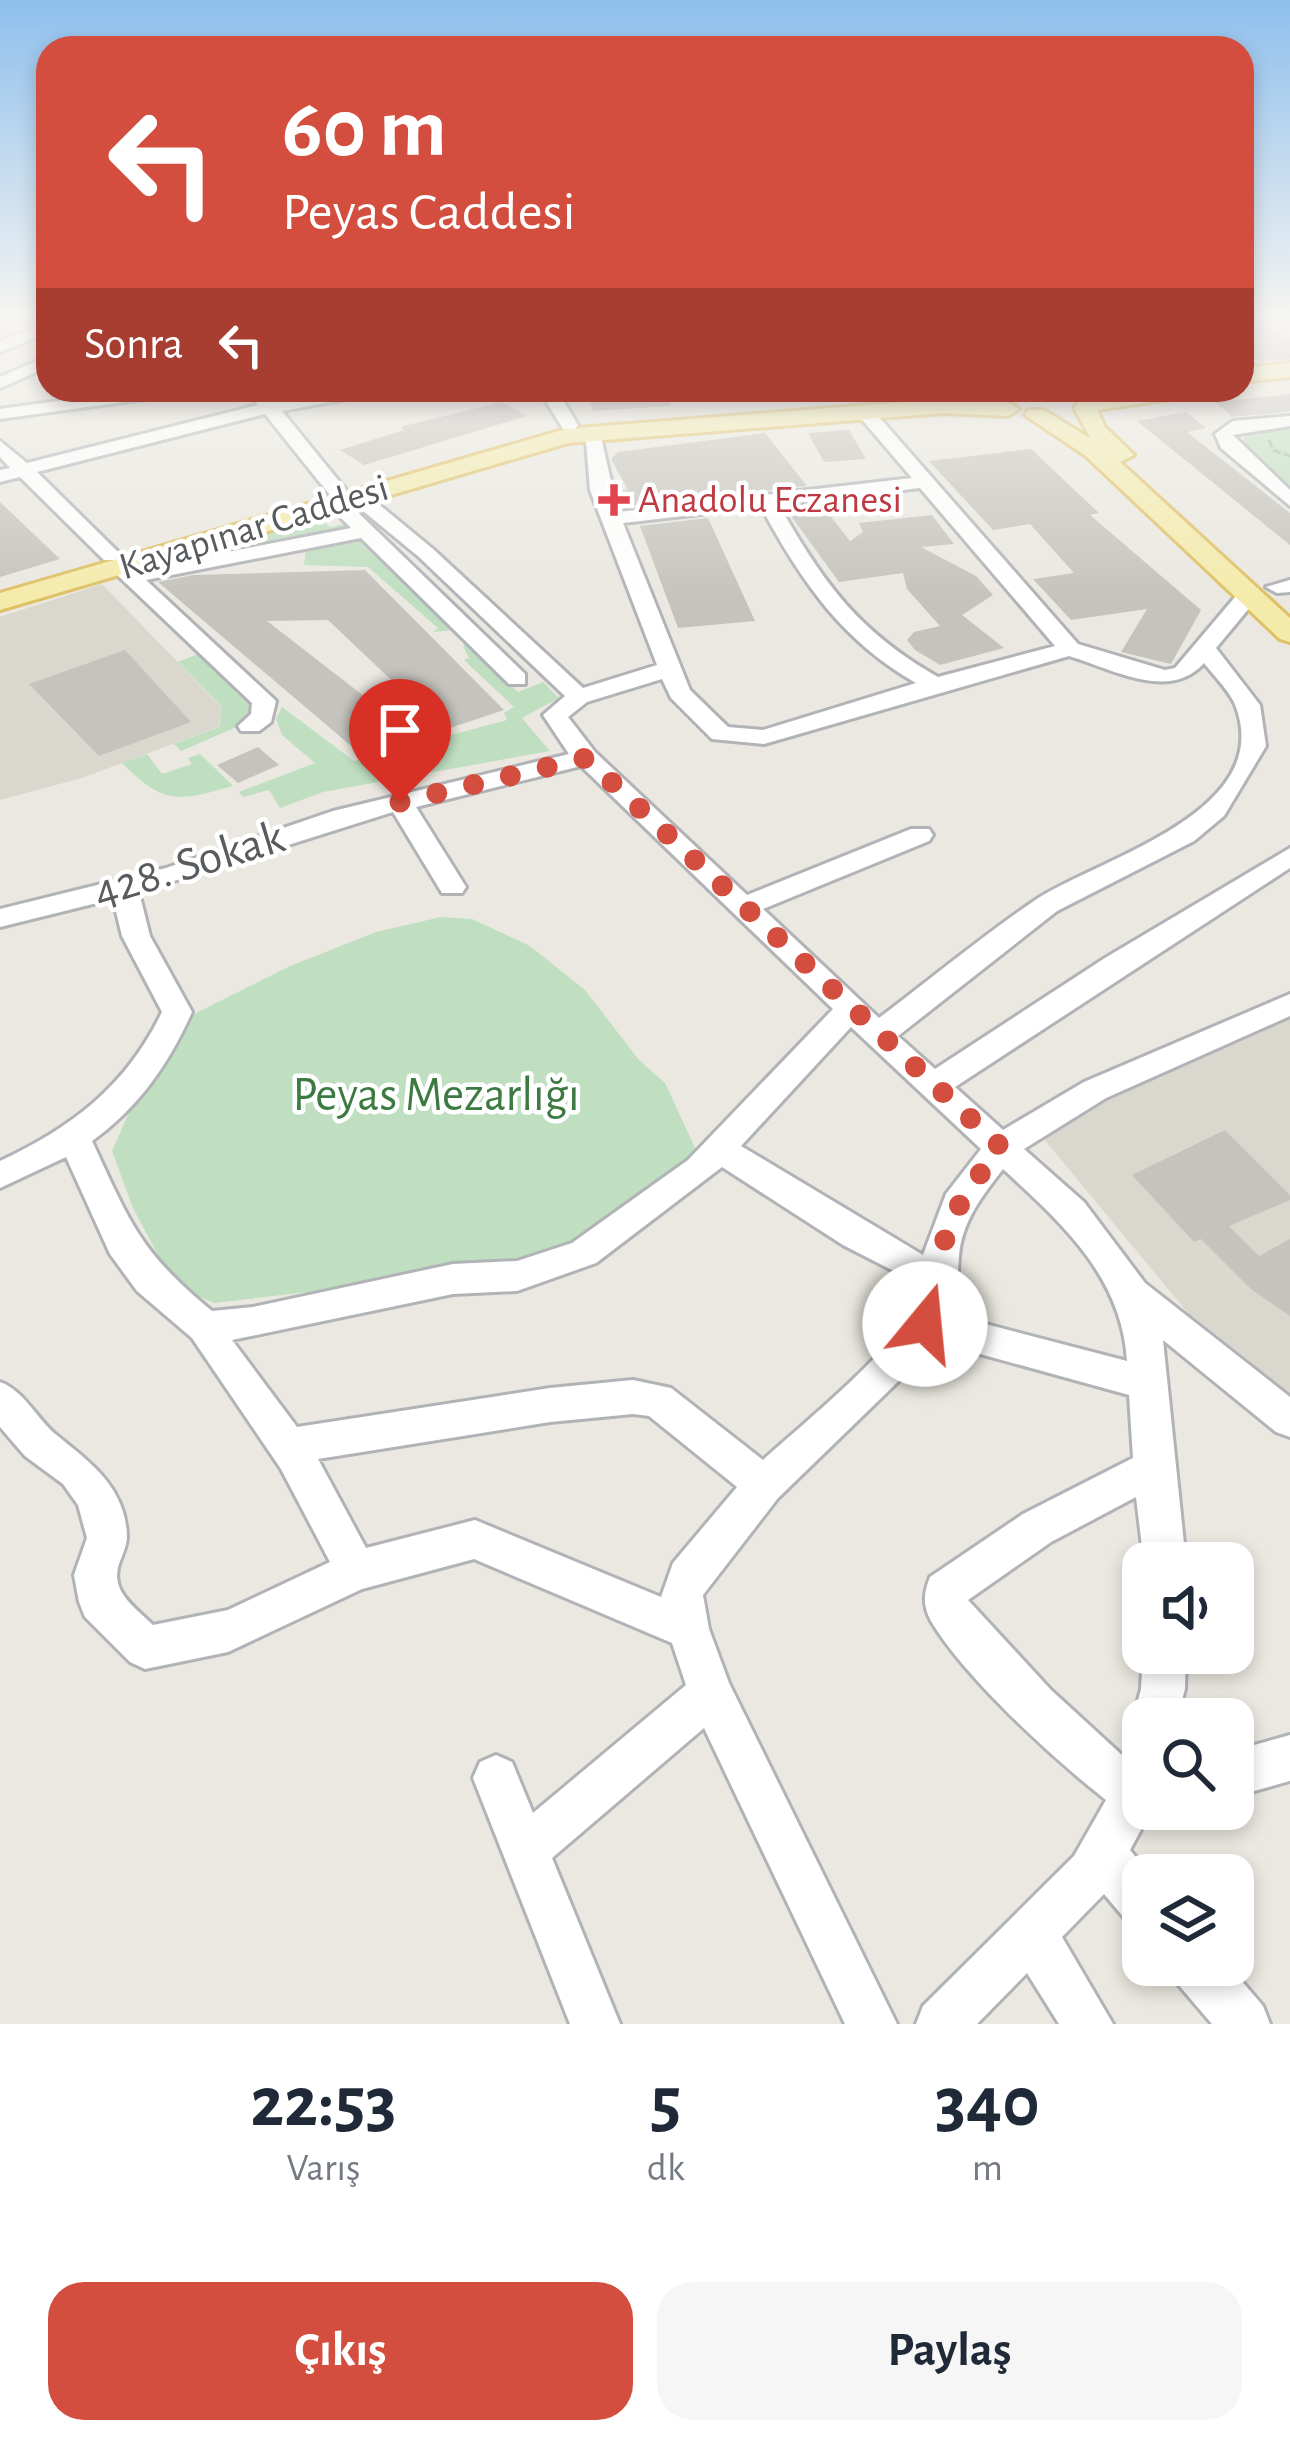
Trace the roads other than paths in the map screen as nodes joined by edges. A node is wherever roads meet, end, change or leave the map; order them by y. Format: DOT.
graph roads {
  1 [pos="259,410"];
  2 [pos="271,410"];
  3 [pos="565,410"];
  4 [pos="763,410"];
  5 [pos="864,410"];
  6 [pos="1025,410"];
  7 [pos="1080,410"];
  8 [pos="1087,410"];
  9 [pos="1091,410"];
  10 [pos="1036,415"];
  11 [pos="1290,421"];
  12 [pos="580,429"];
  13 [pos="1064,431"];
  14 [pos="0,447"];
  15 [pos="22,470"];
  16 [pos="0,476"];
  17 [pos="923,482"];
  18 [pos="344,497"];
  19 [pos="766,500"];
  20 [pos="1290,500"];
  21 [pos="610,519"];
  22 [pos="366,531"];
  23 [pos="120,567"];
  24 [pos="0,590"];
  25 [pos="1286,591"];
  26 [pos="1249,595"];
  27 [pos="0,602"];
  28 [pos="1290,633"];
  29 [pos="1204,648"];
  30 [pos="1070,649"];
  31 [pos="669,669"];
  32 [pos="517,680"];
  33 [pos="937,686"];
  34 [pos="579,697"];
  35 [pos="250,726"];
  36 [pos="586,758"];
  37 [pos="400,802"];
  38 [pos="920,835"];
  39 [pos="1290,856"];
  40 [pos="124,887"];
  41 [pos="452,887"];
  42 [pos="742,907"];
  43 [pos="0,918"];
  44 [pos="1290,1004"];
  45 [pos="850,1010"];
  46 [pos="878,1035"];
  47 [pos="933,1086"];
  48 [pos="74,1138"];
  49 [pos="1001,1147"];
  50 [pos="718,1148"];
  51 [pos="0,1174"];
  52 [pos="942,1278"];
  53 [pos="1132,1294"];
  54 [pos="925,1324"];
  55 [pos="205,1327"];
  56 [pos="1147,1383"];
  57 [pos="5,1414"];
  58 [pos="1290,1420"];
  59 [pos="288,1446"];
  60 [pos="1153,1468"];
  61 [pos="764,1485"];
  62 [pos="1162,1542"];
  63 [pos="355,1571"];
  64 [pos="688,1629"];
  65 [pos="711,1694"];
  66 [pos="1290,1758"];
  67 [pos="1254,1768"];
  68 [pos="1122,1773"];
  69 [pos="496,1778"];
  70 [pos="1122,1817"];
  71 [pos="525,1850"];
  72 [pos="1102,1854"];
  73 [pos="1122,1878"];
  74 [pos="1031,1934"];
  75 [pos="1213,1986"];
  76 [pos="596,2024"];
  77 [pos="872,2024"];
  78 [pos="941,2024"];
  79 [pos="1088,2024"];
  80 [pos="1245,2024"];
  1 -- 15 [label="street"];
  2 -- 18 [label="street"];
  3 -- 12 [label="street"];
  4 -- 12 [label="main road, Kayapınar Caddesi"];
  5 -- 17 [label="street"];
  6 -- 10 [label="main road, Kayapınar Caddesi"];
  7 -- 10 [label="main road"];
  8 -- 13 [label="main road"];
  9 -- 25 [label="main road"];
  10 -- 13 [label="main road"];
  11 -- 20 [label="street"];
  12 -- 18 [label="main road, Kayapınar Caddesi"];
  12 -- 21 [label="street"];
  13 -- 26 [label="main road"];
  14 -- 15 [label="street"];
  15 -- 16 [label="street"];
  15 -- 23 [label="street"];
  17 -- 19 [label="street"];
  17 -- 30 [label="street"];
  18 -- 22 [label="street"];
  18 -- 23 [label="main road, Kayapınar Caddesi"];
  18 -- 34 [label="street"];
  19 -- 21 [label="street"];
  19 -- 33 [label="street"];
  21 -- 31 [label="street"];
  22 -- 23 [label="street"];
  22 -- 32 [label="street"];
  23 -- 24 [label="main road, Kayapınar Caddesi"];
  23 -- 27 [label="main road, Kayapınar Caddesi"];
  23 -- 35 [label="street"];
  26 -- 28 [label="main road"];
  26 -- 29 [label="street"];
  29 -- 30 [label="street"];
  29 -- 46 [label="street"];
  30 -- 33 [label="street"];
  31 -- 33 [label="street"];
  31 -- 34 [label="street"];
  34 -- 36 [label="street"];
  36 -- 37 [label="street, 428. Sokak"];
  36 -- 42 [label="street"];
  37 -- 40 [label="street, 428. Sokak"];
  37 -- 41 [label="street"];
  38 -- 42 [label="street"];
  39 -- 47 [label="street"];
  40 -- 43 [label="street, 428. Sokak"];
  40 -- 48 [label="street"];
  42 -- 45 [label="street"];
  44 -- 49 [label="street"];
  45 -- 46 [label="street"];
  45 -- 50 [label="street"];
  46 -- 47 [label="street"];
  47 -- 49 [label="street"];
  48 -- 51 [label="street"];
  48 -- 55 [label="street"];
  49 -- 52 [label="street"];
  49 -- 53 [label="street"];
  50 -- 52 [label="street"];
  50 -- 55 [label="street"];
  52 -- 54 [label="street"];
  53 -- 56 [label="street"];
  53 -- 58 [label="street"];
  54 -- 56 [label="street"];
  54 -- 61 [label="street"];
  55 -- 59 [label="street"];
  56 -- 60 [label="street"];
  57 -- 63 [label="street"];
  59 -- 61 [label="street"];
  59 -- 63 [label="street"];
  60 -- 62 [label="street"];
  60 -- 68 [label="street"];
  61 -- 64 [label="street"];
  63 -- 64 [label="street"];
  64 -- 65 [label="street"];
  65 -- 71 [label="street"];
  65 -- 77 [label="street"];
  66 -- 67 [label="street"];
  69 -- 71 [label="street"];
  70 -- 72 [label="street"];
  71 -- 76 [label="street"];
  72 -- 73 [label="street"];
  72 -- 74 [label="street"];
  74 -- 78 [label="street"];
  74 -- 79 [label="street"];
  75 -- 80 [label="street"];
}
